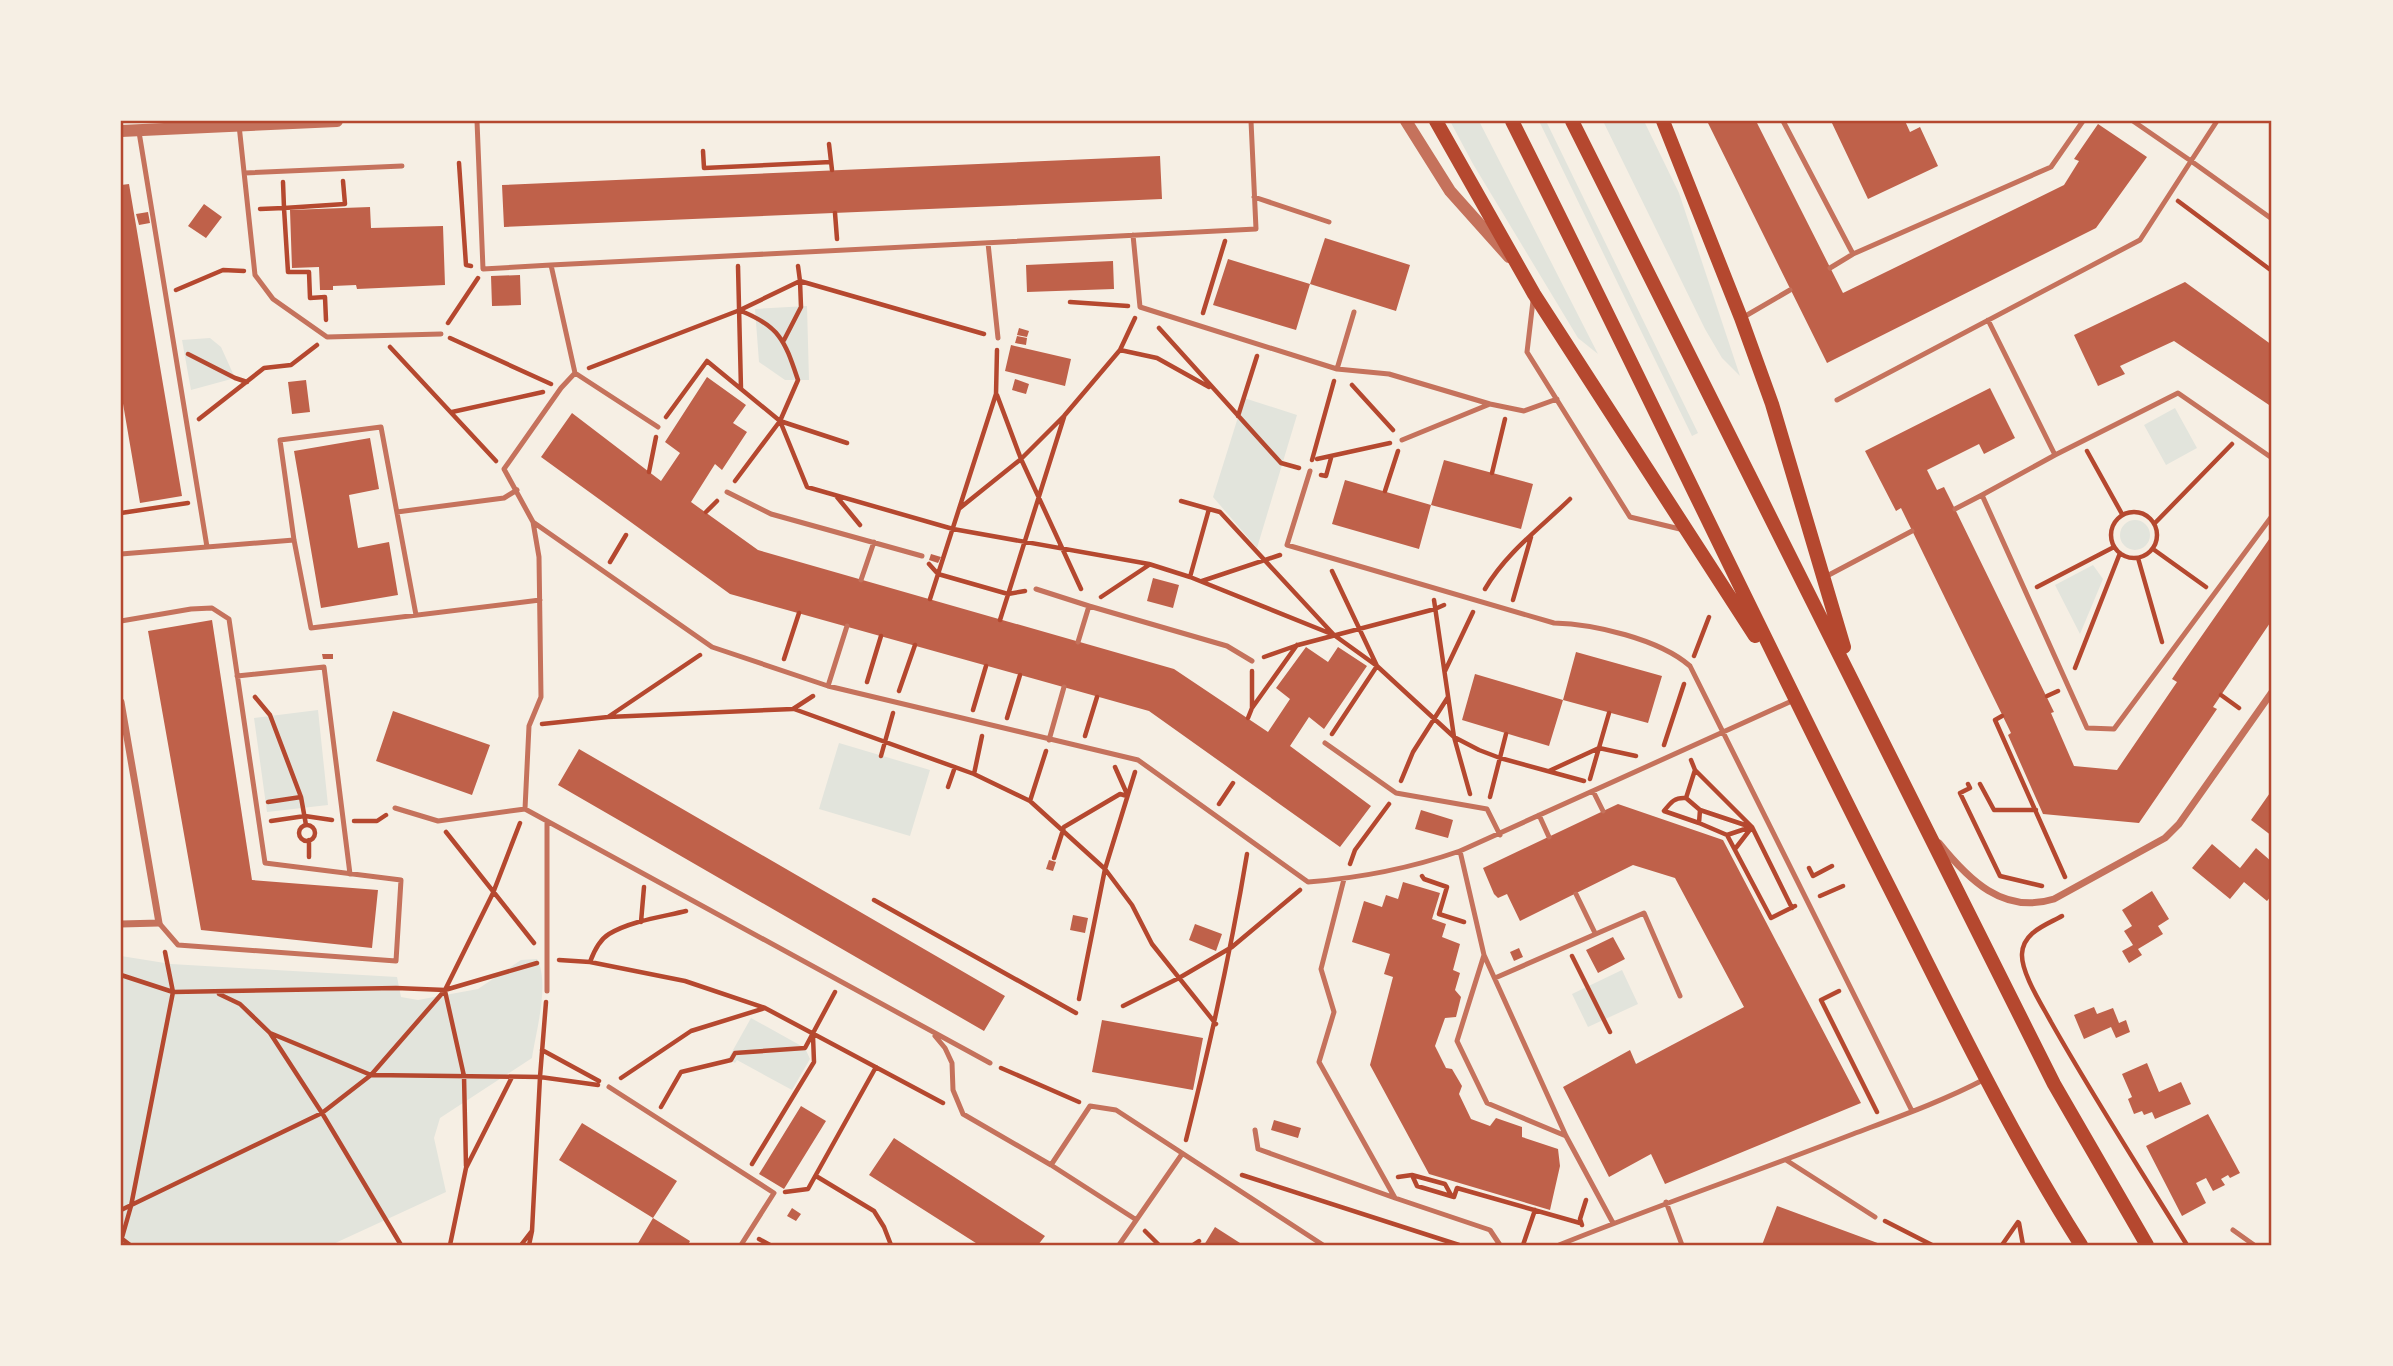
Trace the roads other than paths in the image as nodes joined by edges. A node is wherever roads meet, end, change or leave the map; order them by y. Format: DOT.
graph roads {
  1 [pos="337,121"];
  2 [pos="477,121"];
  3 [pos="1251,121"];
  4 [pos="1406,121"];
  5 [pos="1436,121"];
  6 [pos="1512,121"];
  7 [pos="1572,121"];
  8 [pos="1663,121"];
  9 [pos="1783,121"];
  10 [pos="2082,121"];
  11 [pos="2133,121"];
  12 [pos="2217,121"];
  13 [pos="239,125"];
  14 [pos="139,130"];
  15 [pos="121,131"];
  16 [pos="2191,161"];
  17 [pos="402,166"];
  18 [pos="245,173"];
  19 [pos="1254,197"];
  20 [pos="2272,219"];
  21 [pos="1329,222"];
  22 [pos="1133,235"];
  23 [pos="988,243"];
  24 [pos="1853,254"];
  25 [pos="1516,264"];
  26 [pos="551,265"];
  27 [pos="1830,268"];
  28 [pos="1790,290"];
  29 [pos="1534,295"];
  30 [pos="1354,312"];
  31 [pos="1741,318"];
  32 [pos="1988,320"];
  33 [pos="441,334"];
  34 [pos="998,338"];
  35 [pos="1337,369"];
  36 [pos="575,373"];
  37 [pos="1557,399"];
  38 [pos="1837,400"];
  39 [pos="1490,404"];
  40 [pos="658,427"];
  41 [pos="1402,440"];
  42 [pos="2055,455"];
  43 [pos="2272,458"];
  44 [pos="1310,471"];
  45 [pos="517,490"];
  46 [pos="727,492"];
  47 [pos="1982,495"];
  48 [pos="1955,509"];
  49 [pos="397,512"];
  50 [pos="2272,516"];
  51 [pos="533,522"];
  52 [pos="1688,531"];
  53 [pos="1912,531"];
  54 [pos="294,540"];
  55 [pos="874,542"];
  56 [pos="207,547"];
  57 [pos="121,554"];
  58 [pos="922,556"];
  59 [pos="1824,577"];
  60 [pos="861,580"];
  61 [pos="1036,589"];
  62 [pos="540,600"];
  63 [pos="1089,606"];
  64 [pos="416,615"];
  65 [pos="121,621"];
  66 [pos="847,626"];
  67 [pos="1078,642"];
  68 [pos="1252,662"];
  69 [pos="237,676"];
  70 [pos="1853,678"];
  71 [pos="828,686"];
  72 [pos="1064,687"];
  73 [pos="2272,692"];
  74 [pos="1794,700"];
  75 [pos="121,702"];
  76 [pos="1724,733"];
  77 [pos="1049,740"];
  78 [pos="1325,743"];
  79 [pos="1593,791"];
  80 [pos="395,808"];
  81 [pos="525,810"];
  82 [pos="1603,811"];
  83 [pos="1539,815"];
  84 [pos="547,821"];
  85 [pos="1926,827"];
  86 [pos="1500,835"];
  87 [pos="1549,837"];
  88 [pos="1460,851"];
  89 [pos="350,874"];
  90 [pos="1344,879"];
  91 [pos="1576,894"];
  92 [pos="159,923"];
  93 [pos="121,924"];
  94 [pos="1595,933"];
  95 [pos="1484,955"];
  96 [pos="1494,978"];
  97 [pos="547,991"];
  98 [pos="1680,996"];
  99 [pos="933,1034"];
  100 [pos="990,1063"];
  101 [pos="1986,1079"];
  102 [pos="609,1087"];
  103 [pos="1912,1111"];
  104 [pos="1255,1130"];
  105 [pos="1566,1136"];
  106 [pos="1182,1154"];
  107 [pos="1786,1160"];
  108 [pos="1051,1166"];
  109 [pos="1395,1198"];
  110 [pos="1667,1202"];
  111 [pos="1875,1217"];
  112 [pos="1135,1219"];
  113 [pos="1614,1223"];
  114 [pos="2233,1230"];
  115 [pos="741,1245"];
  116 [pos="1119,1245"];
  117 [pos="1324,1245"];
  118 [pos="1500,1245"];
  119 [pos="1559,1245"];
  120 [pos="1682,1245"];
  121 [pos="2081,1245"];
  122 [pos="2147,1245"];
  123 [pos="2254,1245"];
  1 -- 13 [label="street"];
  2 -- 26 [label="lane"];
  3 -- 19 [label="lane"];
  4 -- 25 [label="street"];
  5 -- 25 [label="main road"];
  6 -- 74 [label="main road"];
  7 -- 70 [label="main road"];
  8 -- 31 [label="main road"];
  9 -- 24 [label="lane"];
  10 -- 24 [label="lane"];
  11 -- 16 [label="lane"];
  12 -- 16 [label="lane"];
  13 -- 14 [label="street"];
  13 -- 18 [label="lane"];
  14 -- 15 [label="street"];
  14 -- 56 [label="lane"];
  16 -- 20 [label="lane"];
  16 -- 32 [label="lane"];
  17 -- 18 [label="lane"];
  18 -- 33 [label="lane"];
  19 -- 21 [label="lane"];
  19 -- 22 [label="lane"];
  22 -- 23 [label="lane"];
  22 -- 35 [label="lane"];
  23 -- 26 [label="lane"];
  23 -- 34 [label="lane"];
  24 -- 27 [label="lane"];
  25 -- 29 [label="main road"];
  26 -- 36 [label="lane"];
  28 -- 31 [label="lane"];
  29 -- 37 [label="lane"];
  29 -- 52 [label="main road"];
  30 -- 35 [label="lane"];
  31 -- 59 [label="main road"];
  32 -- 38 [label="lane"];
  32 -- 42 [label="lane"];
  35 -- 39 [label="lane"];
  36 -- 40 [label="lane"];
  36 -- 45 [label="lane"];
  37 -- 39 [label="lane"];
  37 -- 52 [label="lane"];
  39 -- 41 [label="lane"];
  42 -- 43 [label="lane"];
  42 -- 47 [label="lane"];
  44 -- 76 [label="lane"];
  45 -- 49 [label="lane"];
  45 -- 51 [label="lane"];
  46 -- 55 [label="lane"];
  47 -- 48 [label="lane"];
  47 -- 50 [label="lane"];
  49 -- 54 [label="lane"];
  49 -- 64 [label="lane"];
  51 -- 62 [label="lane"];
  51 -- 71 [label="lane"];
  52 -- 74 [label="main road"];
  53 -- 59 [label="lane"];
  54 -- 56 [label="lane"];
  54 -- 64 [label="lane"];
  55 -- 58 [label="lane"];
  55 -- 60 [label="lane"];
  56 -- 57 [label="lane"];
  59 -- 70 [label="main road"];
  61 -- 63 [label="lane"];
  62 -- 64 [label="lane"];
  62 -- 81 [label="lane"];
  63 -- 67 [label="lane"];
  63 -- 68 [label="lane"];
  65 -- 69 [label="lane"];
  66 -- 71 [label="lane"];
  69 -- 89 [label="lane"];
  69 -- 89 [label="lane"];
  70 -- 85 [label="main road"];
  71 -- 77 [label="lane"];
  72 -- 77 [label="lane"];
  73 -- 85 [label="street"];
  74 -- 76 [label="lane"];
  74 -- 101 [label="main road"];
  75 -- 92 [label="street"];
  76 -- 79 [label="lane"];
  76 -- 103 [label="lane"];
  77 -- 90 [label="lane"];
  78 -- 86 [label="lane"];
  79 -- 82 [label="lane"];
  79 -- 83 [label="lane"];
  80 -- 81 [label="lane"];
  81 -- 84 [label="lane"];
  83 -- 86 [label="lane"];
  83 -- 87 [label="lane"];
  84 -- 97 [label="lane"];
  84 -- 99 [label="lane"];
  85 -- 122 [label="main road"];
  86 -- 88 [label="lane"];
  88 -- 90 [label="lane"];
  88 -- 95 [label="lane"];
  89 -- 92 [label="lane"];
  90 -- 109 [label="lane"];
  91 -- 94 [label="lane"];
  92 -- 93 [label="street"];
  94 -- 96 [label="lane"];
  94 -- 98 [label="lane"];
  95 -- 96 [label="lane"];
  95 -- 105 [label="lane"];
  96 -- 105 [label="lane"];
  99 -- 100 [label="lane"];
  99 -- 108 [label="lane"];
  101 -- 103 [label="lane"];
  101 -- 121 [label="main road"];
  102 -- 115 [label="lane"];
  103 -- 107 [label="lane"];
  104 -- 109 [label="lane"];
  105 -- 113 [label="lane"];
  106 -- 108 [label="lane"];
  106 -- 112 [label="lane"];
  106 -- 117 [label="lane"];
  107 -- 110 [label="lane"];
  107 -- 111 [label="lane"];
  108 -- 112 [label="lane"];
  109 -- 118 [label="lane"];
  110 -- 113 [label="lane"];
  110 -- 120 [label="lane"];
  112 -- 116 [label="lane"];
  113 -- 119 [label="lane"];
  114 -- 123 [label="lane"];
}
